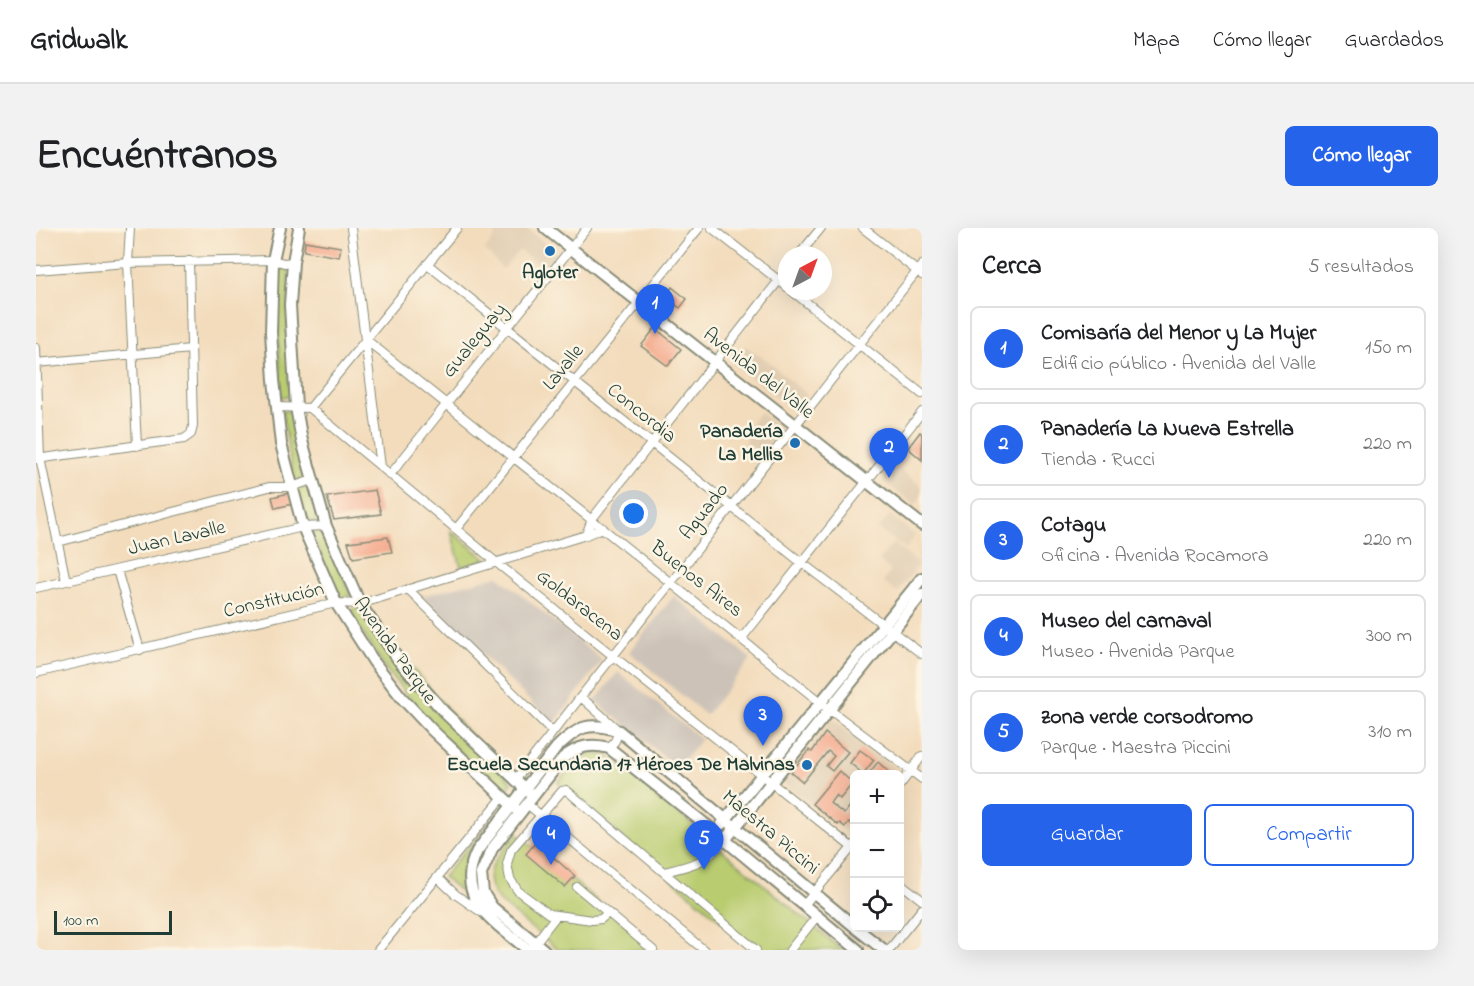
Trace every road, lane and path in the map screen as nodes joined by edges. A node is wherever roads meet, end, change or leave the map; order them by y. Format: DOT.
graph roads {
  1 [pos="130,228"];
  2 [pos="280,228"];
  3 [pos="299,228"];
  4 [pos="351,228"];
  5 [pos="457,228"];
  6 [pos="545,228"];
  7 [pos="587,228"];
  8 [pos="699,228"];
  9 [pos="712,228"];
  10 [pos="821,228"];
  11 [pos="863,228"];
  12 [pos="806,246"];
  13 [pos="570,249"];
  14 [pos="273,260"];
  15 [pos="189,261"];
  16 [pos="293,262"];
  17 [pos="128,263"];
  18 [pos="427,264"];
  19 [pos="36,270"];
  20 [pos="920,270"];
  21 [pos="778,280"];
  22 [pos="804,300"];
  23 [pos="638,303"];
  24 [pos="507,328"];
  25 [pos="365,339"];
  26 [pos="860,344"];
  27 [pos="36,348"];
  28 [pos="190,349"];
  29 [pos="132,355"];
  30 [pos="36,363"];
  31 [pos="715,363"];
  32 [pos="574,381"];
  33 [pos="922,394"];
  34 [pos="446,404"];
  35 [pos="277,407"];
  36 [pos="296,407"];
  37 [pos="310,408"];
  38 [pos="922,411"];
  39 [pos="795,426"];
  40 [pos="651,443"];
  41 [pos="137,446"];
  42 [pos="514,457"];
  43 [pos="38,459"];
  44 [pos="381,468"];
  45 [pos="390,475"];
  46 [pos="313,480"];
  47 [pos="867,483"];
  48 [pos="291,487"];
  49 [pos="731,507"];
  50 [pos="592,519"];
  51 [pos="922,525"];
  52 [pos="303,526"];
  53 [pos="326,526"];
  54 [pos="603,528"];
  55 [pos="456,529"];
  56 [pos="586,535"];
  57 [pos="58,542"];
  58 [pos="497,563"];
  59 [pos="802,563"];
  60 [pos="117,570"];
  61 [pos="922,578"];
  62 [pos="66,581"];
  63 [pos="671,582"];
  64 [pos="36,588"];
  65 [pos="408,589"];
  66 [pos="922,594"];
  67 [pos="336,603"];
  68 [pos="360,604"];
  69 [pos="889,628"];
  70 [pos="742,638"];
  71 [pos="140,650"];
  72 [pos="922,654"];
  73 [pos="614,655"];
  74 [pos="36,673"];
  75 [pos="580,697"];
  76 [pos="826,706"];
  77 [pos="619,731"];
  78 [pos="553,732"];
  79 [pos="609,748"];
  80 [pos="922,756"];
  81 [pos="911,770"];
  82 [pos="767,778"];
  83 [pos="922,779"];
  84 [pos="515,780"];
  85 [pos="904,780"];
  86 [pos="524,788"];
  87 [pos="503,797"];
  88 [pos="530,800"];
  89 [pos="512,806"];
  90 [pos="520,813"];
  91 [pos="540,815"];
  92 [pos="726,820"];
  93 [pos="735,828"];
  94 [pos="715,832"];
  95 [pos="725,840"];
  96 [pos="850,843"];
  97 [pos="850,851"];
  98 [pos="664,872"];
  99 [pos="438,878"];
  100 [pos="904,886"];
  101 [pos="577,887"];
  102 [pos="815,894"];
  103 [pos="922,900"];
  104 [pos="804,906"];
  105 [pos="922,909"];
  106 [pos="608,913"];
  107 [pos="485,914"];
  108 [pos="556,916"];
  109 [pos="817,916"];
  110 [pos="850,923"];
  111 [pos="861,932"];
  112 [pos="534,948"];
  113 [pos="378,950"];
  114 [pos="653,950"];
  115 [pos="704,950"];
  116 [pos="756,950"];
  117 [pos="790,950"];
  118 [pos="858,950"];
  119 [pos="884,950"];
  120 [pos="889,950"];
  1 -- 17 [label="street"];
  2 -- 14 [label="main road, Avenida Parque"];
  3 -- 16 [label="main road, Avenida Parque"];
  4 -- 25 [label="street"];
  5 -- 18 [label="street"];
  6 -- 13 [label="main road, Avenida del Valle"];
  7 -- 13 [label="street, Gualeguay"];
  8 -- 23 [label="street, Lavalle"];
  9 -- 21 [label="street"];
  10 -- 12 [label="street"];
  11 -- 20 [label="street"];
  13 -- 23 [label="main road, Avenida del Valle"];
  13 -- 24 [label="street, Gualeguay"];
  14 -- 15 [label="street"];
  14 -- 16 [label="street"];
  14 -- 35 [label="main road, Avenida Parque"];
  15 -- 17 [label="street"];
  15 -- 28 [label="street"];
  16 -- 36 [label="main road, Avenida Parque"];
  17 -- 19 [label="street"];
  17 -- 29 [label="street"];
  18 -- 24 [label="street, Concordia"];
  18 -- 25 [label="street"];
  20 -- 26 [label="street, Aguado"];
  21 -- 31 [label="street"];
  22 -- 26 [label="street"];
  23 -- 31 [label="main road, Avenida del Valle"];
  23 -- 32 [label="street, Lavalle"];
  24 -- 32 [label="street, Concordia"];
  24 -- 34 [label="street, Gualeguay"];
  25 -- 34 [label="street, Buenos Aires"];
  25 -- 37 [label="street"];
  25 -- 44 [label="street"];
  26 -- 33 [label="street"];
  26 -- 39 [label="street, Aguado"];
  27 -- 30 [label="street"];
  28 -- 29 [label="street"];
  28 -- 41 [label="street"];
  29 -- 30 [label="street"];
  29 -- 41 [label="street"];
  30 -- 43 [label="street"];
  31 -- 39 [label="main road, Avenida del Valle"];
  31 -- 40 [label="street"];
  32 -- 40 [label="street, Concordia"];
  32 -- 42 [label="street, Lavalle"];
  34 -- 42 [label="street, Buenos Aires"];
  34 -- 45 [label="street, Gualeguay"];
  35 -- 36 [label="street"];
  35 -- 48 [label="main road, Avenida Parque"];
  36 -- 37 [label="street"];
  36 -- 46 [label="main road, Avenida Parque"];
  37 -- 44 [label="street, Goldaracena"];
  38 -- 47 [label="street"];
  39 -- 47 [label="main road, Avenida del Valle"];
  39 -- 49 [label="street, Aguado"];
  40 -- 49 [label="street, Concordia"];
  40 -- 50 [label="street"];
  41 -- 43 [label="street"];
  42 -- 50 [label="street, Buenos Aires"];
  42 -- 55 [label="street, Lavalle"];
  43 -- 57 [label="street"];
  44 -- 45 [label="street, Goldaracena"];
  45 -- 55 [label="street, Goldaracena"];
  46 -- 48 [label="street"];
  46 -- 53 [label="main road, Avenida Parque"];
  47 -- 51 [label="main road, Avenida del Valle"];
  47 -- 59 [label="street"];
  48 -- 52 [label="main road, Avenida Parque"];
  48 -- 57 [label="street"];
  49 -- 59 [label="street, Concordia"];
  49 -- 63 [label="street, Aguado"];
  50 -- 54 [label="street, Buenos Aires"];
  50 -- 56 [label="street"];
  52 -- 53 [label="street, Juan Lavalle"];
  52 -- 60 [label="street, Juan Lavalle"];
  52 -- 67 [label="main road, Avenida Parque"];
  53 -- 68 [label="main road, Avenida Parque"];
  54 -- 56 [label="street, Constitución"];
  54 -- 63 [label="street, Buenos Aires"];
  55 -- 58 [label="street, Goldaracena"];
  56 -- 58 [label="street, Constitución"];
  57 -- 62 [label="street"];
  58 -- 65 [label="street, Constitución"];
  58 -- 73 [label="street, Goldaracena"];
  59 -- 69 [label="street, Concordia"];
  59 -- 70 [label="street"];
  60 -- 62 [label="street, Juan Lavalle"];
  60 -- 71 [label="street"];
  61 -- 69 [label="main road"];
  62 -- 64 [label="street, Juan Lavalle"];
  63 -- 70 [label="street, Buenos Aires"];
  63 -- 73 [label="street, Aguado"];
  65 -- 68 [label="street, Constitución"];
  65 -- 78 [label="street"];
  66 -- 69 [label="main road"];
  67 -- 68 [label="street, Constitución"];
  67 -- 71 [label="street, Constitución"];
  67 -- 87 [label="main road, Avenida Parque"];
  68 -- 84 [label="main road, Avenida Parque"];
  69 -- 72 [label="street, Concordia"];
  69 -- 76 [label="main road"];
  70 -- 76 [label="street, Buenos Aires"];
  71 -- 74 [label="street, Constitución"];
  73 -- 75 [label="street, Aguado"];
  73 -- 82 [label="street, Goldaracena"];
  75 -- 77 [label="street"];
  75 -- 78 [label="street, Aguado"];
  76 -- 81 [label="street, Buenos Aires"];
  76 -- 82 [label="main road"];
  77 -- 79 [label="street"];
  77 -- 86 [label="main road, Maestra Piccini"];
  77 -- 92 [label="main road, Maestra Piccini"];
  78 -- 84 [label="street, Aguado"];
  79 -- 88 [label="main road"];
  79 -- 94 [label="main road, Maestra Piccini"];
  80 -- 81 [label="street"];
  81 -- 83 [label="street, Buenos Aires"];
  81 -- 85 [label="street"];
  82 -- 92 [label="main road"];
  82 -- 93 [label="main road"];
  82 -- 96 [label="street, Goldaracena"];
  84 -- 86 [label="main road, Avenida Parque"];
  86 -- 88 [label="main road, Avenida Parque"];
  86 -- 89 [label="main road, Maestra Piccini"];
  87 -- 89 [label="main road, Avenida Parque"];
  87 -- 99 [label="street"];
  88 -- 90 [label="main road"];
  88 -- 91 [label="street"];
  89 -- 90 [label="main road, Avenida Parque"];
  89 -- 107 [label="main road, Maestra Piccini"];
  90 -- 112 [label="main road"];
  91 -- 98 [label="street"];
  91 -- 108 [label="street"];
  91 -- 115 [label="street"];
  92 -- 93 [label="main road, Maestra Piccini"];
  92 -- 94 [label="main road"];
  93 -- 95 [label="main road"];
  93 -- 102 [label="main road, Maestra Piccini"];
  94 -- 95 [label="main road, Maestra Piccini"];
  95 -- 98 [label="street"];
  95 -- 104 [label="main road, Maestra Piccini"];
  97 -- 102 [label="street"];
  98 -- 116 [label="street"];
  99 -- 107 [label="street"];
  99 -- 113 [label="street"];
  100 -- 103 [label="street"];
  101 -- 106 [label="street"];
  102 -- 104 [label="street"];
  102 -- 110 [label="main road, Maestra Piccini"];
  104 -- 109 [label="main road, Maestra Piccini"];
  105 -- 120 [label="street"];
  106 -- 108 [label="street"];
  106 -- 114 [label="street"];
  107 -- 112 [label="main road"];
  108 -- 112 [label="street"];
  109 -- 117 [label="street"];
  109 -- 118 [label="main road, Maestra Piccini"];
  111 -- 119 [label="main road, Maestra Piccini"];
}
